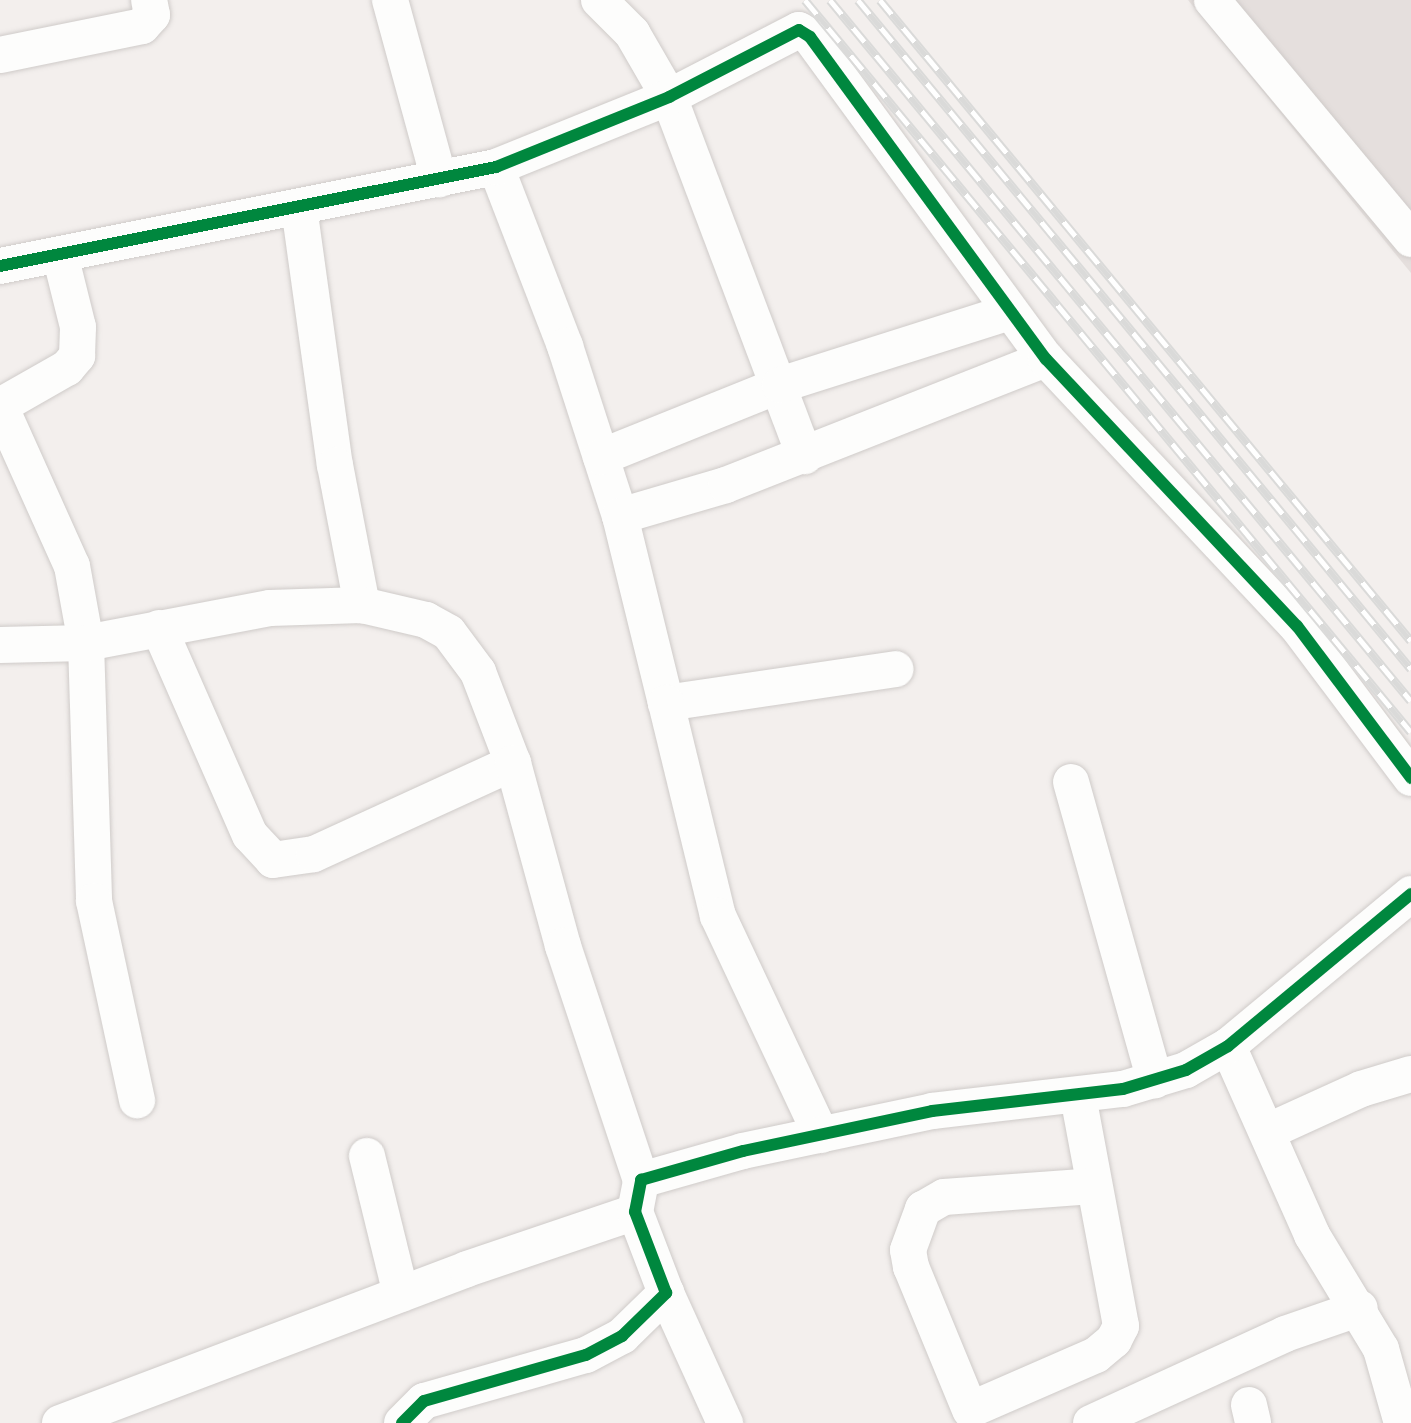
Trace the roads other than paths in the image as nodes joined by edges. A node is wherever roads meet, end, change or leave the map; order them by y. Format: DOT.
graph roads {
  1 [pos="149,0"];
  2 [pos="390,0"];
  3 [pos="599,0"];
  4 [pos="1212,0"];
  5 [pos="0,55"];
  6 [pos="669,97"];
  7 [pos="496,167"];
  8 [pos="439,179"];
  9 [pos="299,207"];
  10 [pos="1411,239"];
  11 [pos="60,255"];
  12 [pos="0,266"];
  13 [pos="1010,312"];
  14 [pos="1046,359"];
  15 [pos="780,385"];
  16 [pos="0,406"];
  17 [pos="805,456"];
  18 [pos="601,457"];
  19 [pos="620,516"];
  20 [pos="362,605"];
  21 [pos="159,628"];
  22 [pos="86,643"];
  23 [pos="0,645"];
  24 [pos="896,669"];
  25 [pos="666,703"];
  26 [pos="513,763"];
  27 [pos="1411,778"];
  28 [pos="1071,782"];
  29 [pos="1411,894"];
  30 [pos="1228,1046"];
  31 [pos="1411,1074"];
  32 [pos="1155,1080"];
  33 [pos="1078,1096"];
  34 [pos="137,1100"];
  35 [pos="1269,1131"];
  36 [pos="821,1135"];
  37 [pos="367,1156"];
  38 [pos="1093,1186"];
  39 [pos="638,1196"];
  40 [pos="666,1293"];
  41 [pos="401,1294"];
  42 [pos="1360,1308"];
  43 [pos="956,1416"];
  44 [pos="76,1421"];
  45 [pos="402,1423"];
  46 [pos="725,1423"];
  47 [pos="1091,1423"];
  48 [pos="1402,1423"];
  1 -- 5 [label="street"];
  2 -- 8 [label="street"];
  3 -- 6 [label="street"];
  4 -- 10 [label="street"];
  6 -- 7 [label="street"];
  6 -- 13 [label="street"];
  6 -- 15 [label="street"];
  7 -- 8 [label="street"];
  7 -- 18 [label="street"];
  8 -- 9 [label="street"];
  9 -- 11 [label="street"];
  9 -- 20 [label="street"];
  11 -- 12 [label="street"];
  11 -- 16 [label="street"];
  13 -- 14 [label="street"];
  13 -- 15 [label="street"];
  14 -- 17 [label="street"];
  14 -- 27 [label="street"];
  15 -- 17 [label="street"];
  15 -- 18 [label="street"];
  16 -- 22 [label="street"];
  17 -- 19 [label="street"];
  18 -- 19 [label="street"];
  19 -- 25 [label="street"];
  20 -- 21 [label="street"];
  20 -- 26 [label="street"];
  21 -- 22 [label="street"];
  21 -- 26 [label="street"];
  22 -- 23 [label="street"];
  22 -- 34 [label="street"];
  24 -- 25 [label="street"];
  25 -- 36 [label="street"];
  26 -- 39 [label="street"];
  28 -- 32 [label="street"];
  29 -- 30 [label="street"];
  30 -- 32 [label="street"];
  30 -- 35 [label="street"];
  31 -- 35 [label="street"];
  32 -- 33 [label="street"];
  33 -- 36 [label="street"];
  33 -- 38 [label="street"];
  35 -- 42 [label="street"];
  36 -- 39 [label="street"];
  37 -- 41 [label="street"];
  38 -- 43 [label="street"];
  38 -- 43 [label="street"];
  39 -- 40 [label="street"];
  39 -- 41 [label="street"];
  40 -- 45 [label="street"];
  40 -- 46 [label="street"];
  41 -- 44 [label="street"];
  42 -- 47 [label="street"];
  42 -- 48 [label="street"];
}
